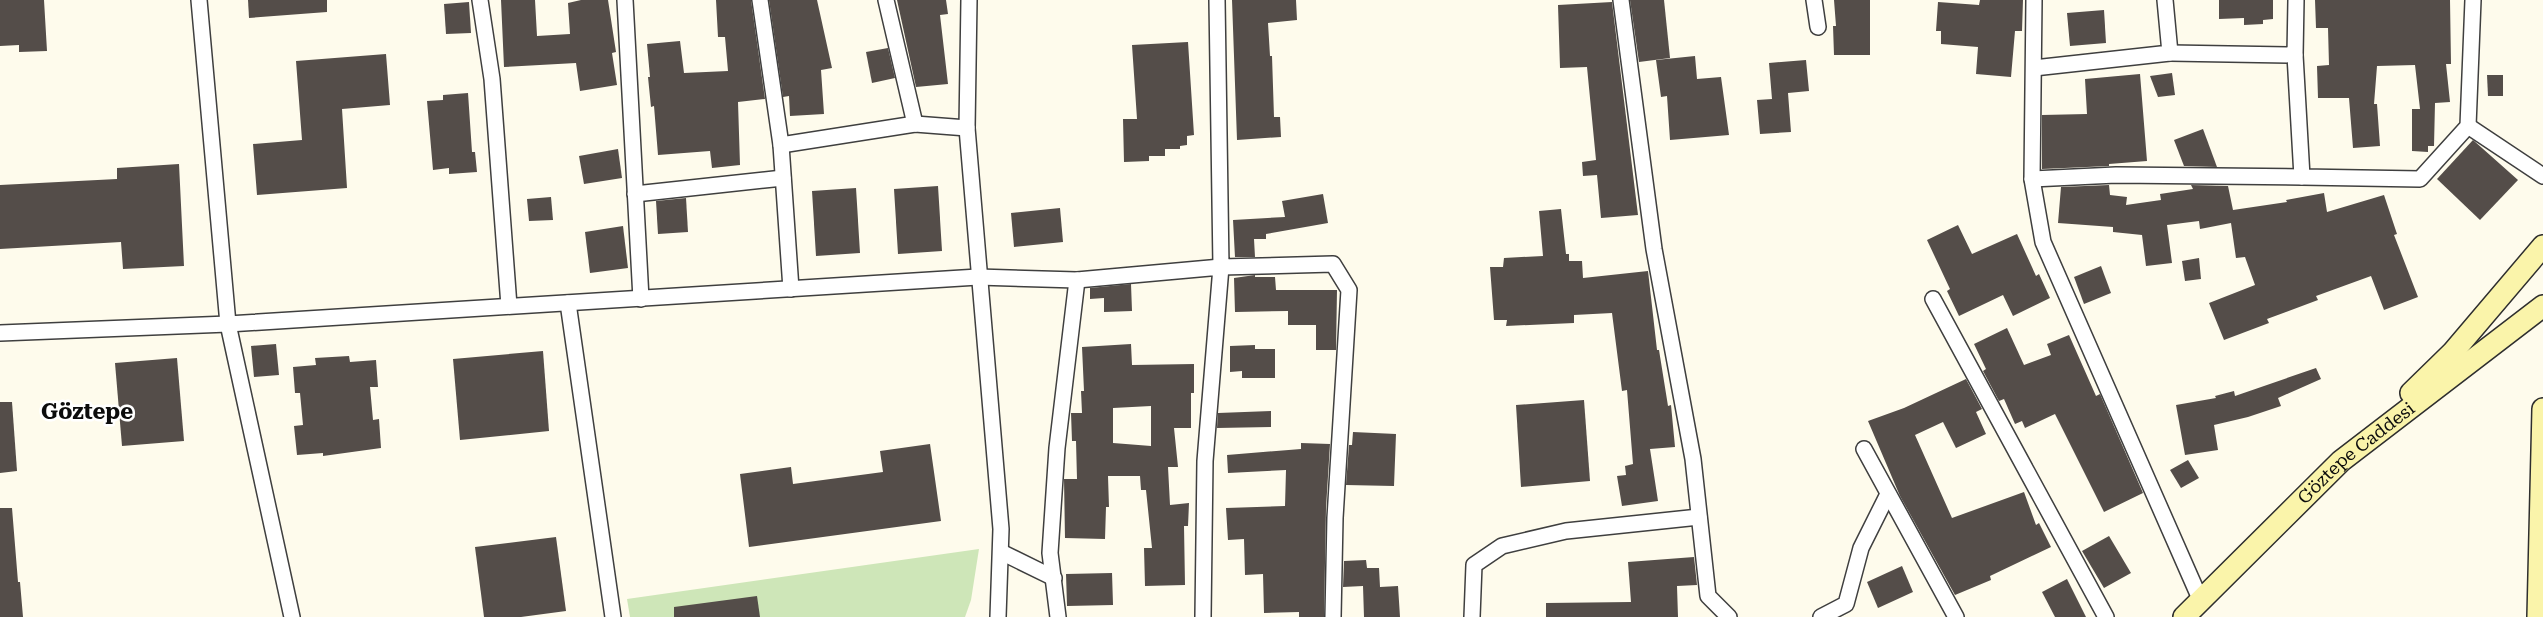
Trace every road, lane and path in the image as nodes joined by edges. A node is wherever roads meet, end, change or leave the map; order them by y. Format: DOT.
graph roads {
  1 [pos="199,0"];
  2 [pos="480,0"];
  3 [pos="625,0"];
  4 [pos="760,0"];
  5 [pos="886,0"];
  6 [pos="969,0"];
  7 [pos="1217,0"];
  8 [pos="1621,0"];
  9 [pos="1814,0"];
  10 [pos="2034,0"];
  11 [pos="2165,0"];
  12 [pos="2296,0"];
  13 [pos="2473,0"];
  14 [pos="1818,28"];
  15 [pos="2170,54"];
  16 [pos="2295,55"];
  17 [pos="2034,68"];
  18 [pos="914,124"];
  19 [pos="2468,126"];
  20 [pos="966,128"];
  21 [pos="781,145"];
  22 [pos="2543,176"];
  23 [pos="2302,177"];
  24 [pos="783,178"];
  25 [pos="2032,178"];
  26 [pos="635,194"];
  27 [pos="2543,246"];
  28 [pos="1221,267"];
  29 [pos="978,276"];
  30 [pos="1077,280"];
  31 [pos="791,289"];
  32 [pos="641,298"];
  33 [pos="1933,299"];
  34 [pos="568,303"];
  35 [pos="509,306"];
  36 [pos="2543,306"];
  37 [pos="228,324"];
  38 [pos="0,333"];
  39 [pos="2543,409"];
  40 [pos="1864,449"];
  41 [pos="2341,460"];
  42 [pos="1888,494"];
  43 [pos="1699,517"];
  44 [pos="1001,552"];
  45 [pos="1054,578"];
  46 [pos="2201,600"];
  47 [pos="292,617"];
  48 [pos="613,617"];
  49 [pos="998,617"];
  50 [pos="1058,617"];
  51 [pos="1203,617"];
  52 [pos="1334,617"];
  53 [pos="1472,617"];
  54 [pos="1730,617"];
  55 [pos="1821,617"];
  56 [pos="1956,617"];
  57 [pos="2106,617"];
  58 [pos="2184,617"];
  59 [pos="2538,617"];
  1 -- 37 [label="street"];
  2 -- 35 [label="street"];
  3 -- 26 [label="street"];
  4 -- 21 [label="street"];
  5 -- 18 [label="street"];
  6 -- 20 [label="street"];
  7 -- 28 [label="street"];
  8 -- 43 [label="street"];
  9 -- 14 [label="street"];
  10 -- 17 [label="street"];
  11 -- 15 [label="street"];
  12 -- 16 [label="street"];
  13 -- 19 [label="street"];
  15 -- 16 [label="street"];
  15 -- 17 [label="street"];
  16 -- 23 [label="street"];
  17 -- 25 [label="street"];
  18 -- 20 [label="street"];
  18 -- 21 [label="street"];
  19 -- 22 [label="street"];
  19 -- 23 [label="street"];
  20 -- 29 [label="street"];
  21 -- 24 [label="street"];
  23 -- 25 [label="street"];
  24 -- 26 [label="street"];
  24 -- 31 [label="street"];
  25 -- 46 [label="street"];
  26 -- 32 [label="street"];
  27 -- 41 [label="street"];
  28 -- 30 [label="street"];
  28 -- 51 [label="street"];
  28 -- 52 [label="street"];
  29 -- 30 [label="street"];
  29 -- 31 [label="street"];
  29 -- 44 [label="street"];
  30 -- 45 [label="street"];
  31 -- 32 [label="street"];
  32 -- 34 [label="street"];
  33 -- 57 [label="street"];
  34 -- 35 [label="street"];
  34 -- 48 [label="street"];
  35 -- 37 [label="street"];
  36 -- 41 [label="street, Göztepe Caddesi"];
  37 -- 38 [label="street"];
  37 -- 47 [label="street"];
  39 -- 59 [label="street"];
  40 -- 42 [label="street"];
  41 -- 46 [label="street, Göztepe Caddesi"];
  42 -- 55 [label="street"];
  42 -- 56 [label="street"];
  43 -- 53 [label="street"];
  43 -- 54 [label="street"];
  44 -- 45 [label="street"];
  44 -- 49 [label="street"];
  45 -- 50 [label="street"];
  46 -- 58 [label="street, Göztepe Caddesi"];
}
